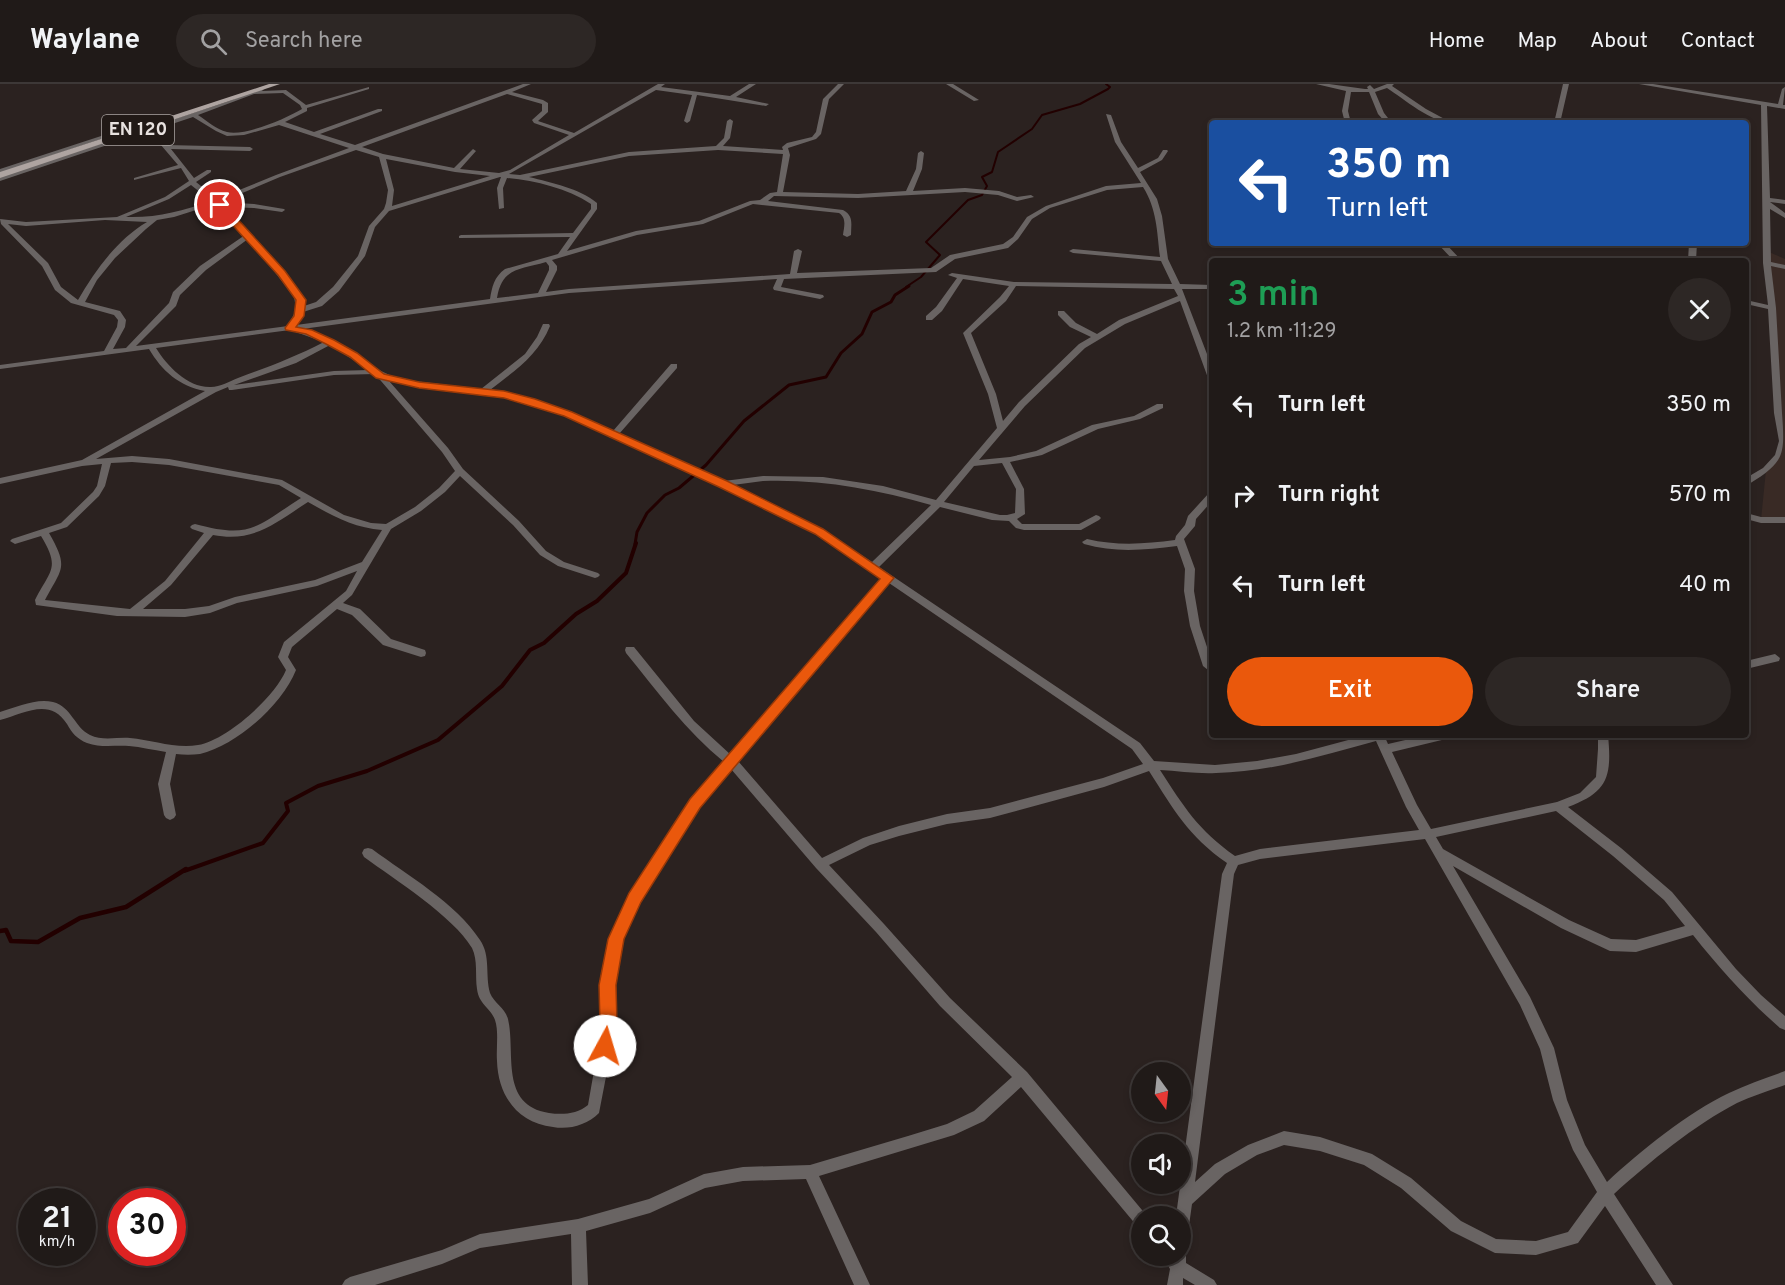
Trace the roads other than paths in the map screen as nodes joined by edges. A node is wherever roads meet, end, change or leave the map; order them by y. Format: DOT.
graph roads {
  1 [pos="276,84"];
  2 [pos="288,84"];
  3 [pos="528,84"];
  4 [pos="753,84"];
  5 [pos="841,84"];
  6 [pos="949,84"];
  7 [pos="1319,84"];
  8 [pos="1369,84"];
  9 [pos="1566,84"];
  10 [pos="1642,84"];
  11 [pos="1665,84"];
  12 [pos="1390,85"];
  13 [pos="659,86"];
  14 [pos="367,88"];
  15 [pos="261,89"];
  16 [pos="1349,89"];
  17 [pos="1673,89"];
  18 [pos="1785,89"];
  19 [pos="284,91"];
  20 [pos="1372,91"];
  21 [pos="506,92"];
  22 [pos="252,93"];
  23 [pos="695,93"];
  24 [pos="731,98"];
  25 [pos="976,100"];
  26 [pos="766,104"];
  27 [pos="1764,104"];
  28 [pos="305,107"];
  29 [pos="1783,107"];
  30 [pos="380,110"];
  31 [pos="194,114"];
  32 [pos="1108,115"];
  33 [pos="1347,120"];
  34 [pos="1386,120"];
  35 [pos="1443,120"];
  36 [pos="1558,120"];
  37 [pos="687,121"];
  38 [pos="730,121"];
  39 [pos="277,122"];
  40 [pos="150,129"];
  41 [pos="316,133"];
  42 [pos="575,135"];
  43 [pos="166,147"];
  44 [pos="354,148"];
  45 [pos="718,148"];
  46 [pos="250,149"];
  47 [pos="473,151"];
  48 [pos="1166,151"];
  49 [pos="787,152"];
  50 [pos="921,153"];
  51 [pos="382,156"];
  52 [pos="182,166"];
  53 [pos="455,170"];
  54 [pos="0,171"];
  55 [pos="209,171"];
  56 [pos="1138,171"];
  57 [pos="502,176"];
  58 [pos="0,177"];
  59 [pos="516,177"];
  60 [pos="136,179"];
  61 [pos="193,182"];
  62 [pos="1146,185"];
  63 [pos="780,193"];
  64 [pos="909,194"];
  65 [pos="1031,197"];
  66 [pos="1767,201"];
  67 [pos="762,202"];
  68 [pos="1785,202"];
  69 [pos="218,203"];
  70 [pos="501,208"];
  71 [pos="282,210"];
  72 [pos="387,210"];
  73 [pos="1785,216"];
  74 [pos="117,218"];
  75 [pos="157,219"];
  76 [pos="2,222"];
  77 [pos="249,235"];
  78 [pos="575,235"];
  79 [pos="847,235"];
  80 [pos="461,237"];
  81 [pos="1444,246"];
  82 [pos="798,251"];
  83 [pos="1073,251"];
  84 [pos="560,256"];
  85 [pos="1455,258"];
  86 [pos="1164,259"];
  87 [pos="548,260"];
  88 [pos="1767,263"];
  89 [pos="1785,267"];
  90 [pos="951,275"];
  91 [pos="793,276"];
  92 [pos="781,277"];
  93 [pos="962,277"];
  94 [pos="1014,284"];
  95 [pos="1209,287"];
  96 [pos="1177,288"];
  97 [pos="542,294"];
  98 [pos="820,297"];
  99 [pos="1182,297"];
  100 [pos="81,302"];
  101 [pos="493,302"];
  102 [pos="1749,303"];
  103 [pos="1772,308"];
  104 [pos="301,310"];
  105 [pos="1060,313"];
  106 [pos="929,318"];
  107 [pos="546,326"];
  108 [pos="290,328"];
  109 [pos="1095,336"];
  110 [pos="330,342"];
  111 [pos="151,347"];
  112 [pos="129,349"];
  113 [pos="108,351"];
  114 [pos="674,366"];
  115 [pos="0,367"];
  116 [pos="1209,370"];
  117 [pos="377,374"];
  118 [pos="213,390"];
  119 [pos="482,392"];
  120 [pos="1160,406"];
  121 [pos="1782,414"];
  122 [pos="1000,429"];
  123 [pos="613,436"];
  124 [pos="1784,438"];
  125 [pos="107,461"];
  126 [pos="1005,461"];
  127 [pos="82,463"];
  128 [pos="970,464"];
  129 [pos="460,471"];
  130 [pos="1749,480"];
  131 [pos="0,481"];
  132 [pos="723,484"];
  133 [pos="307,498"];
  134 [pos="1209,498"];
  135 [pos="937,504"];
  136 [pos="1749,517"];
  137 [pos="1096,518"];
  138 [pos="1012,519"];
  139 [pos="1785,520"];
  140 [pos="388,527"];
  141 [pos="195,528"];
  142 [pos="210,532"];
  143 [pos="44,533"];
  144 [pos="15,541"];
  145 [pos="1087,542"];
  146 [pos="1180,542"];
  147 [pos="364,565"];
  148 [pos="872,568"];
  149 [pos="595,575"];
  150 [pos="888,578"];
  151 [pos="337,605"];
  152 [pos="132,612"];
  153 [pos="630,650"];
  154 [pos="421,653"];
  155 [pos="1775,658"];
  156 [pos="1749,664"];
  157 [pos="1208,666"];
  158 [pos="0,716"];
  159 [pos="1371,738"];
  160 [pos="1380,738"];
  161 [pos="1434,738"];
  162 [pos="1603,738"];
  163 [pos="172,748"];
  164 [pos="1384,750"];
  165 [pos="731,761"];
  166 [pos="1153,765"];
  167 [pos="1558,806"];
  168 [pos="170,815"];
  169 [pos="1429,834"];
  170 [pos="368,853"];
  171 [pos="1440,853"];
  172 [pos="1234,861"];
  173 [pos="820,864"];
  174 [pos="1696,929"];
  175 [pos="1785,1024"];
  176 [pos="1022,1077"];
  177 [pos="1785,1078"];
  178 [pos="810,1172"];
  179 [pos="1605,1193"];
  180 [pos="1185,1202"];
  181 [pos="1184,1206"];
  182 [pos="1131,1208"];
  183 [pos="578,1226"];
  184 [pos="1175,1266"];
  185 [pos="1184,1266"];
  186 [pos="350,1285"];
  187 [pos="580,1285"];
  188 [pos="861,1285"];
  189 [pos="1175,1285"];
  190 [pos="1209,1285"];
  191 [pos="1665,1285"];
  1 -- 15 [label="main road, EN 120"];
  2 -- 19 [label="street"];
  3 -- 21 [label="street"];
  4 -- 24 [label="street"];
  5 -- 49 [label="street"];
  6 -- 25 [label="street"];
  7 -- 16 [label="street"];
  8 -- 20 [label="street"];
  9 -- 36 [label="street"];
  10 -- 17 [label="street"];
  11 -- 17 [label="street"];
  12 -- 20 [label="street"];
  12 -- 35 [label="street"];
  13 -- 23 [label="street"];
  13 -- 42 [label="street"];
  14 -- 28 [label="street"];
  15 -- 22 [label="street"];
  15 -- 54 [label="street"];
  15 -- 58 [label="main road, EN 120"];
  16 -- 20 [label="street"];
  16 -- 33 [label="street"];
  17 -- 27 [label="street"];
  18 -- 29 [label="street"];
  19 -- 22 [label="street"];
  19 -- 28 [label="street"];
  20 -- 34 [label="street"];
  21 -- 42 [label="street"];
  21 -- 44 [label="street"];
  22 -- 31 [label="street"];
  23 -- 24 [label="street"];
  23 -- 37 [label="street"];
  24 -- 26 [label="street"];
  27 -- 29 [label="street"];
  27 -- 66 [label="street"];
  28 -- 39 [label="street"];
  30 -- 41 [label="street"];
  31 -- 39 [label="street"];
  31 -- 40 [label="street"];
  32 -- 56 [label="street"];
  38 -- 45 [label="street"];
  39 -- 41 [label="street"];
  40 -- 43 [label="street"];
  40 -- 58 [label="street"];
  41 -- 44 [label="street"];
  42 -- 57 [label="street"];
  43 -- 46 [label="street"];
  43 -- 52 [label="street"];
  44 -- 51 [label="street"];
  44 -- 69 [label="street"];
  45 -- 49 [label="street"];
  45 -- 59 [label="street"];
  47 -- 53 [label="street"];
  48 -- 56 [label="street"];
  49 -- 63 [label="street"];
  50 -- 64 [label="street"];
  51 -- 53 [label="street"];
  51 -- 72 [label="street"];
  52 -- 60 [label="street"];
  52 -- 61 [label="street"];
  53 -- 57 [label="street"];
  55 -- 61 [label="street"];
  56 -- 62 [label="street"];
  57 -- 59 [label="street"];
  57 -- 70 [label="street"];
  57 -- 72 [label="street"];
  59 -- 78 [label="street"];
  61 -- 69 [label="street"];
  61 -- 74 [label="street"];
  62 -- 86 [label="street"];
  62 -- 91 [label="street"];
  63 -- 64 [label="street"];
  63 -- 67 [label="street"];
  64 -- 65 [label="street"];
  66 -- 68 [label="street"];
  66 -- 73 [label="street"];
  66 -- 88 [label="street"];
  67 -- 79 [label="street"];
  67 -- 84 [label="street"];
  69 -- 71 [label="street"];
  69 -- 75 [label="street"];
  69 -- 77 [label="street"];
  72 -- 104 [label="street"];
  74 -- 75 [label="street"];
  74 -- 76 [label="street"];
  75 -- 100 [label="street"];
  76 -- 100 [label="street"];
  77 -- 104 [label="street"];
  77 -- 112 [label="street"];
  78 -- 80 [label="street"];
  78 -- 84 [label="street"];
  81 -- 85 [label="street"];
  82 -- 91 [label="street"];
  83 -- 86 [label="street"];
  84 -- 87 [label="street"];
  86 -- 96 [label="street"];
  87 -- 97 [label="street"];
  87 -- 101 [label="street"];
  88 -- 89 [label="street"];
  88 -- 103 [label="street"];
  90 -- 93 [label="street"];
  91 -- 92 [label="street"];
  92 -- 97 [label="street"];
  92 -- 98 [label="street"];
  93 -- 94 [label="street"];
  93 -- 106 [label="street"];
  94 -- 96 [label="street"];
  94 -- 122 [label="street"];
  95 -- 96 [label="street"];
  96 -- 99 [label="street"];
  97 -- 101 [label="street"];
  99 -- 109 [label="street"];
  99 -- 116 [label="street"];
  100 -- 113 [label="street"];
  101 -- 108 [label="street"];
  102 -- 103 [label="street"];
  103 -- 121 [label="street"];
  104 -- 108 [label="street"];
  105 -- 109 [label="street"];
  107 -- 119 [label="street"];
  108 -- 110 [label="street"];
  108 -- 111 [label="street"];
  109 -- 122 [label="street"];
  110 -- 117 [label="street"];
  110 -- 118 [label="street"];
  111 -- 112 [label="street"];
  111 -- 118 [label="street"];
  112 -- 113 [label="street"];
  113 -- 115 [label="street"];
  114 -- 123 [label="street"];
  117 -- 118 [label="street"];
  117 -- 119 [label="street"];
  117 -- 129 [label="street"];
  118 -- 127 [label="street"];
  119 -- 123 [label="street"];
  120 -- 126 [label="street"];
  121 -- 124 [label="street"];
  122 -- 128 [label="street"];
  123 -- 132 [label="street"];
  124 -- 130 [label="street"];
  125 -- 127 [label="street"];
  125 -- 133 [label="street"];
  125 -- 143 [label="street"];
  126 -- 128 [label="street"];
  126 -- 138 [label="street"];
  127 -- 131 [label="street"];
  128 -- 135 [label="street"];
  129 -- 140 [label="street"];
  129 -- 149 [label="street"];
  132 -- 135 [label="street"];
  132 -- 148 [label="street"];
  133 -- 140 [label="street"];
  133 -- 142 [label="street"];
  134 -- 146 [label="street"];
  135 -- 138 [label="street"];
  135 -- 148 [label="street"];
  136 -- 139 [label="street"];
  137 -- 138 [label="street"];
  140 -- 147 [label="street"];
  141 -- 142 [label="street"];
  142 -- 152 [label="street"];
  143 -- 144 [label="street"];
  143 -- 152 [label="street"];
  145 -- 146 [label="street"];
  146 -- 157 [label="street"];
  147 -- 151 [label="street"];
  147 -- 152 [label="street"];
  148 -- 150 [label="street"];
  150 -- 165 [label="street"];
  150 -- 166 [label="street"];
  151 -- 154 [label="street"];
  151 -- 163 [label="street"];
  153 -- 165 [label="street"];
  155 -- 156 [label="street"];
  158 -- 163 [label="street"];
  159 -- 166 [label="street"];
  160 -- 164 [label="street"];
  161 -- 164 [label="street"];
  162 -- 167 [label="street"];
  163 -- 168 [label="street"];
  164 -- 169 [label="street"];
  165 -- 170 [label="street"];
  165 -- 173 [label="street"];
  166 -- 172 [label="street"];
  166 -- 173 [label="street"];
  167 -- 169 [label="street"];
  167 -- 174 [label="street"];
  169 -- 171 [label="street"];
  169 -- 172 [label="street"];
  171 -- 174 [label="street"];
  171 -- 179 [label="street"];
  172 -- 180 [label="street"];
  173 -- 176 [label="street"];
  174 -- 175 [label="street"];
  176 -- 178 [label="street"];
  176 -- 182 [label="street"];
  177 -- 179 [label="street"];
  178 -- 183 [label="street"];
  178 -- 188 [label="street"];
  179 -- 180 [label="street"];
  179 -- 191 [label="street"];
  180 -- 181 [label="street"];
  183 -- 186 [label="street"];
  183 -- 187 [label="street"];
  184 -- 189 [label="street"];
  185 -- 190 [label="street"];
}
